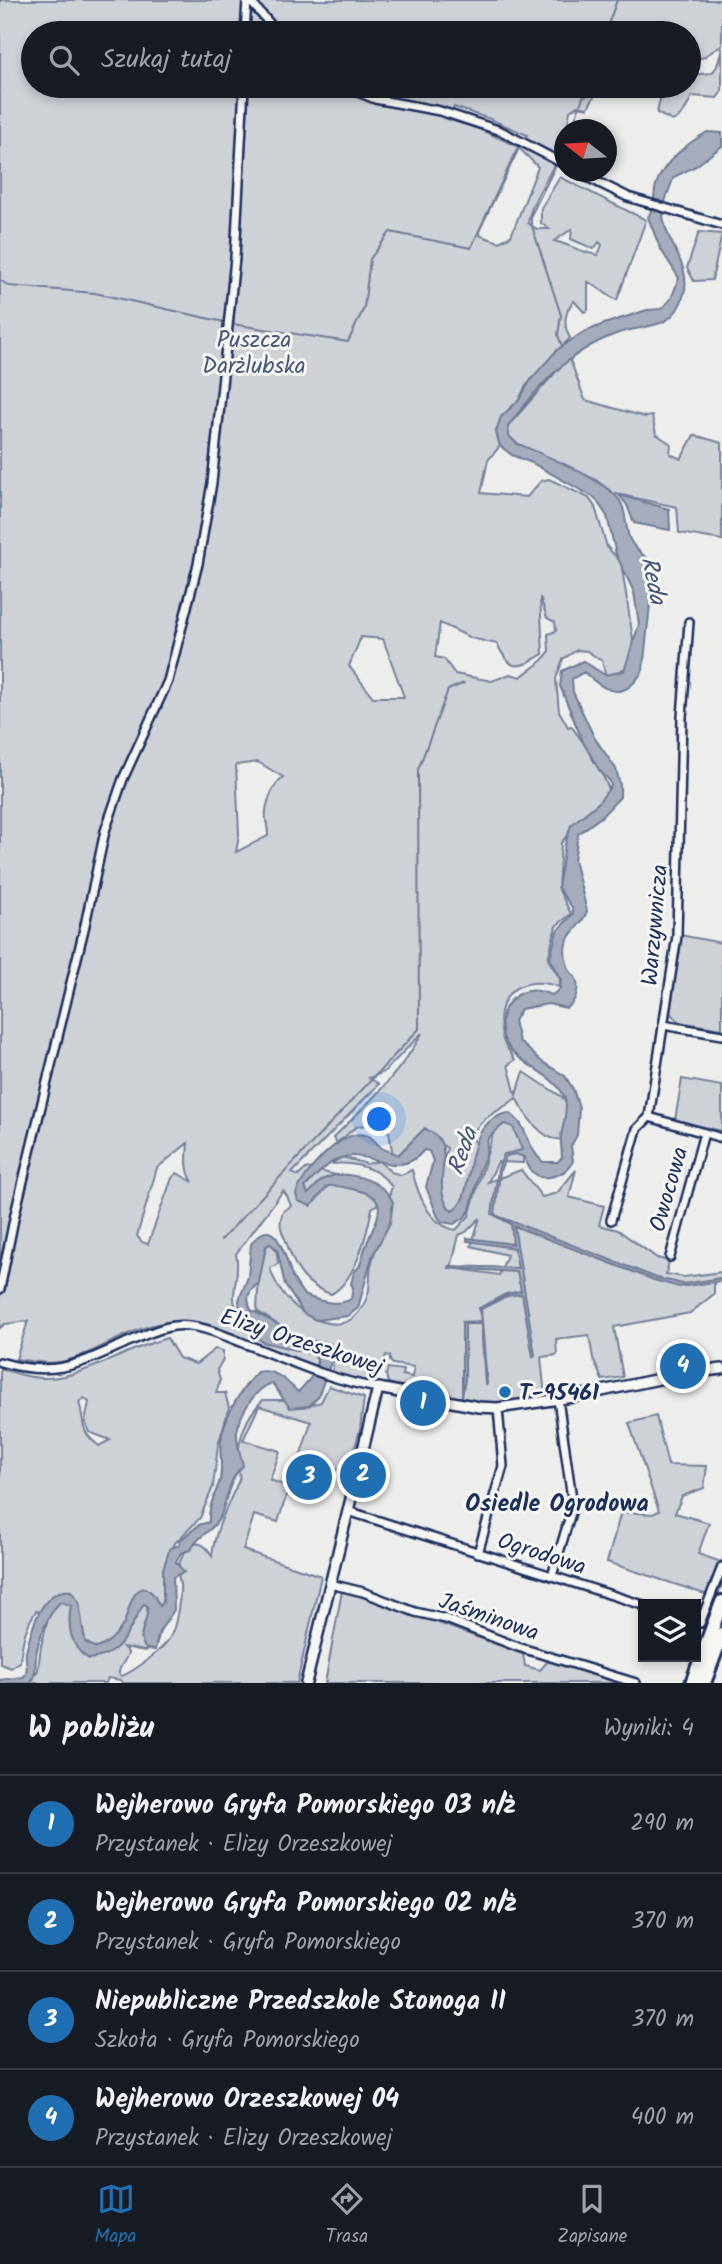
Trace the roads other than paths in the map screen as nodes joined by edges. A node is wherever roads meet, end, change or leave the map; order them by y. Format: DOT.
graph roads {
  1 [pos="248,0"];
  2 [pos="246,21"];
  3 [pos="267,21"];
  4 [pos="243,98"];
  5 [pos="372,98"];
  6 [pos="554,158"];
  7 [pos="598,182"];
  8 [pos="722,225"];
  9 [pos="688,622"];
  10 [pos="663,1026"];
  11 [pos="722,1035"];
  12 [pos="649,1117"];
  13 [pos="704,1133"];
  14 [pos="722,1138"];
  15 [pos="611,1220"];
  16 [pos="670,1256"];
  17 [pos="0,1289"];
  18 [pos="0,1362"];
  19 [pos="722,1369"];
  20 [pos="378,1388"];
  21 [pos="558,1399"];
  22 [pos="498,1408"];
  23 [pos="348,1511"];
  24 [pos="478,1553"];
  25 [pos="722,1567"];
  26 [pos="552,1576"];
  27 [pos="330,1584"];
  28 [pos="722,1602"];
  29 [pos="638,1603"];
  30 [pos="701,1615"];
  31 [pos="722,1634"];
  32 [pos="306,1683"];
  33 [pos="636,1683"];
  34 [pos="692,1683"];
  35 [pos="704,1683"];
  1 -- 2 [label="street"];
  1 -- 3 [label="street"];
  4 -- 17 [label="street"];
  5 -- 6 [label="street"];
  7 -- 8 [label="street"];
  9 -- 10 [label="street, Warzywnicza"];
  10 -- 11 [label="street"];
  10 -- 12 [label="street, Warzywnicza"];
  12 -- 13 [label="street"];
  12 -- 15 [label="street, Warzywnicza"];
  13 -- 14 [label="street"];
  13 -- 16 [label="street, Owocowa"];
  18 -- 20 [label="street, Elizy Orzeszkowej"];
  19 -- 21 [label="street, Elizy Orzeszkowej"];
  20 -- 22 [label="street, Elizy Orzeszkowej"];
  20 -- 23 [label="street"];
  21 -- 22 [label="street, Elizy Orzeszkowej"];
  21 -- 26 [label="street"];
  22 -- 24 [label="street"];
  23 -- 24 [label="street, Ogrodowa"];
  23 -- 27 [label="street"];
  24 -- 26 [label="street, Ogrodowa"];
  25 -- 30 [label="street"];
  26 -- 29 [label="street, Ogrodowa"];
  27 -- 32 [label="street"];
  27 -- 33 [label="street, Jaśminowa"];
  28 -- 34 [label="main road"];
  31 -- 35 [label="main road"];
}
